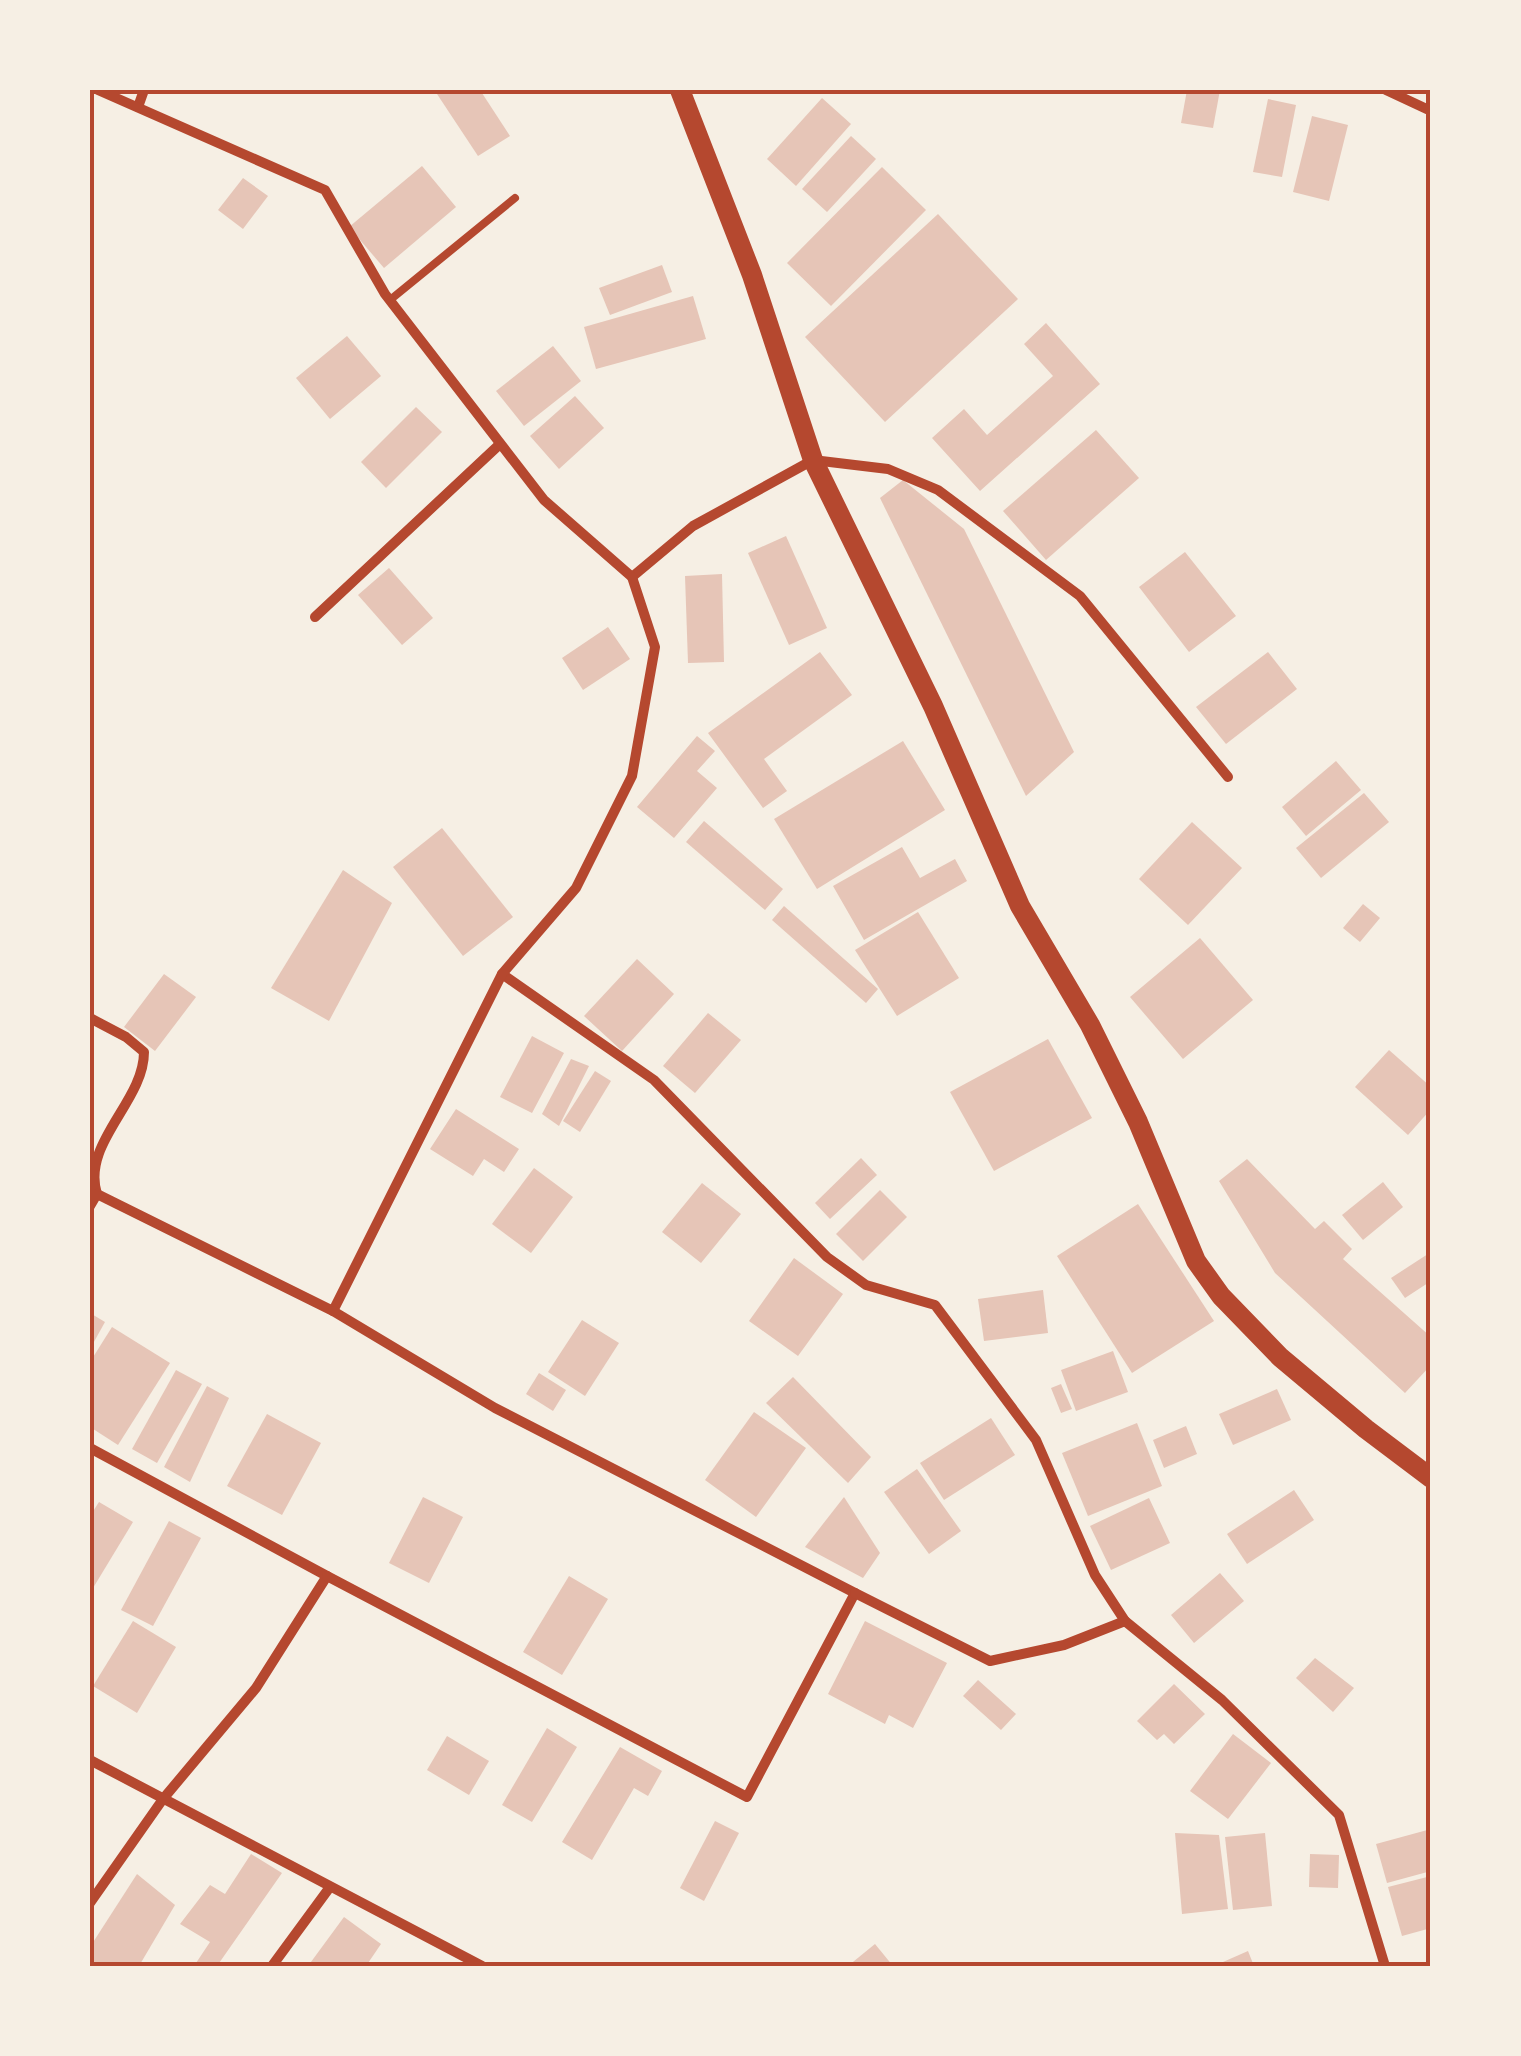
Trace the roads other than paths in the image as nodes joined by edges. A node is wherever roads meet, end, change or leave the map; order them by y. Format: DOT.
graph roads {
  1 [pos="98,90"];
  2 [pos="144,90"];
  3 [pos="680,90"];
  4 [pos="1386,90"];
  5 [pos="138,106"];
  6 [pos="1431,111"];
  7 [pos="515,198"];
  8 [pos="390,300"];
  9 [pos="500,444"];
  10 [pos="813,460"];
  11 [pos="632,577"];
  12 [pos="315,617"];
  13 [pos="1228,777"];
  14 [pos="502,974"];
  15 [pos="90,1018"];
  16 [pos="97,1194"];
  17 [pos="90,1206"];
  18 [pos="333,1311"];
  19 [pos="90,1448"];
  20 [pos="1431,1478"];
  21 [pos="327,1576"];
  22 [pos="855,1594"];
  23 [pos="1125,1621"];
  24 [pos="90,1760"];
  25 [pos="164,1799"];
  26 [pos="330,1887"];
  27 [pos="90,1903"];
  28 [pos="272,1966"];
  29 [pos="482,1966"];
  30 [pos="1385,1966"];
  1 -- 5 [label="street"];
  2 -- 5 [label="street"];
  3 -- 10 [label="main road"];
  4 -- 6 [label="street"];
  5 -- 8 [label="street"];
  7 -- 8 [label="lane"];
  8 -- 9 [label="street"];
  9 -- 11 [label="street"];
  9 -- 12 [label="street"];
  10 -- 11 [label="street"];
  10 -- 13 [label="street"];
  10 -- 20 [label="main road"];
  11 -- 14 [label="street"];
  14 -- 18 [label="street"];
  14 -- 23 [label="street"];
  15 -- 16 [label="street"];
  16 -- 17 [label="street"];
  16 -- 18 [label="street"];
  18 -- 22 [label="street"];
  19 -- 21 [label="street"];
  21 -- 22 [label="street"];
  21 -- 25 [label="street"];
  22 -- 23 [label="street"];
  23 -- 30 [label="street"];
  24 -- 25 [label="street"];
  25 -- 26 [label="street"];
  25 -- 27 [label="street"];
  26 -- 28 [label="street"];
  26 -- 29 [label="street"];
}
